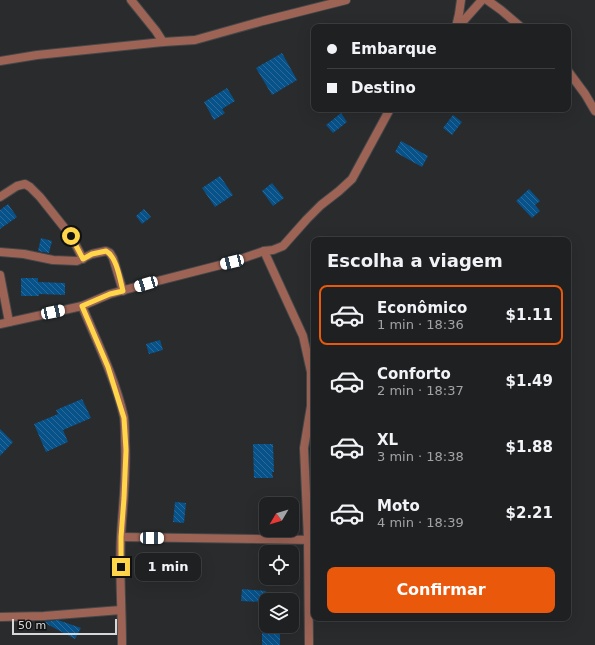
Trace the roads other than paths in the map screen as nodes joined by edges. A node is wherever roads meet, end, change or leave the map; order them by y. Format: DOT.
graph roads {
  1 [pos="131,0"];
  2 [pos="346,0"];
  3 [pos="461,0"];
  4 [pos="482,0"];
  5 [pos="487,0"];
  6 [pos="458,24"];
  7 [pos="460,24"];
  8 [pos="517,24"];
  9 [pos="163,42"];
  10 [pos="0,61"];
  11 [pos="571,75"];
  12 [pos="595,111"];
  13 [pos="388,112"];
  14 [pos="0,197"];
  15 [pos="264,251"];
  16 [pos="0,252"];
  17 [pos="83,259"];
  18 [pos="0,275"];
  19 [pos="123,291"];
  20 [pos="82,306"];
  21 [pos="9,322"];
  22 [pos="0,324"];
  23 [pos="121,537"];
  24 [pos="311,540"];
  25 [pos="121,610"];
  26 [pos="0,617"];
  27 [pos="122,645"];
  28 [pos="309,645"];
  1 -- 9 [label="street"];
  2 -- 9 [label="street"];
  3 -- 6 [label="street"];
  4 -- 7 [label="street"];
  5 -- 8 [label="street"];
  9 -- 10 [label="street"];
  11 -- 12 [label="street"];
  13 -- 15 [label="street"];
  14 -- 17 [label="street"];
  15 -- 19 [label="street"];
  15 -- 24 [label="street"];
  16 -- 17 [label="street"];
  17 -- 19 [label="street"];
  18 -- 21 [label="street"];
  19 -- 20 [label="street"];
  20 -- 21 [label="street"];
  20 -- 23 [label="street"];
  21 -- 22 [label="street"];
  23 -- 24 [label="street"];
  23 -- 25 [label="street"];
  24 -- 28 [label="street"];
  25 -- 26 [label="street"];
  25 -- 27 [label="street"];
}
